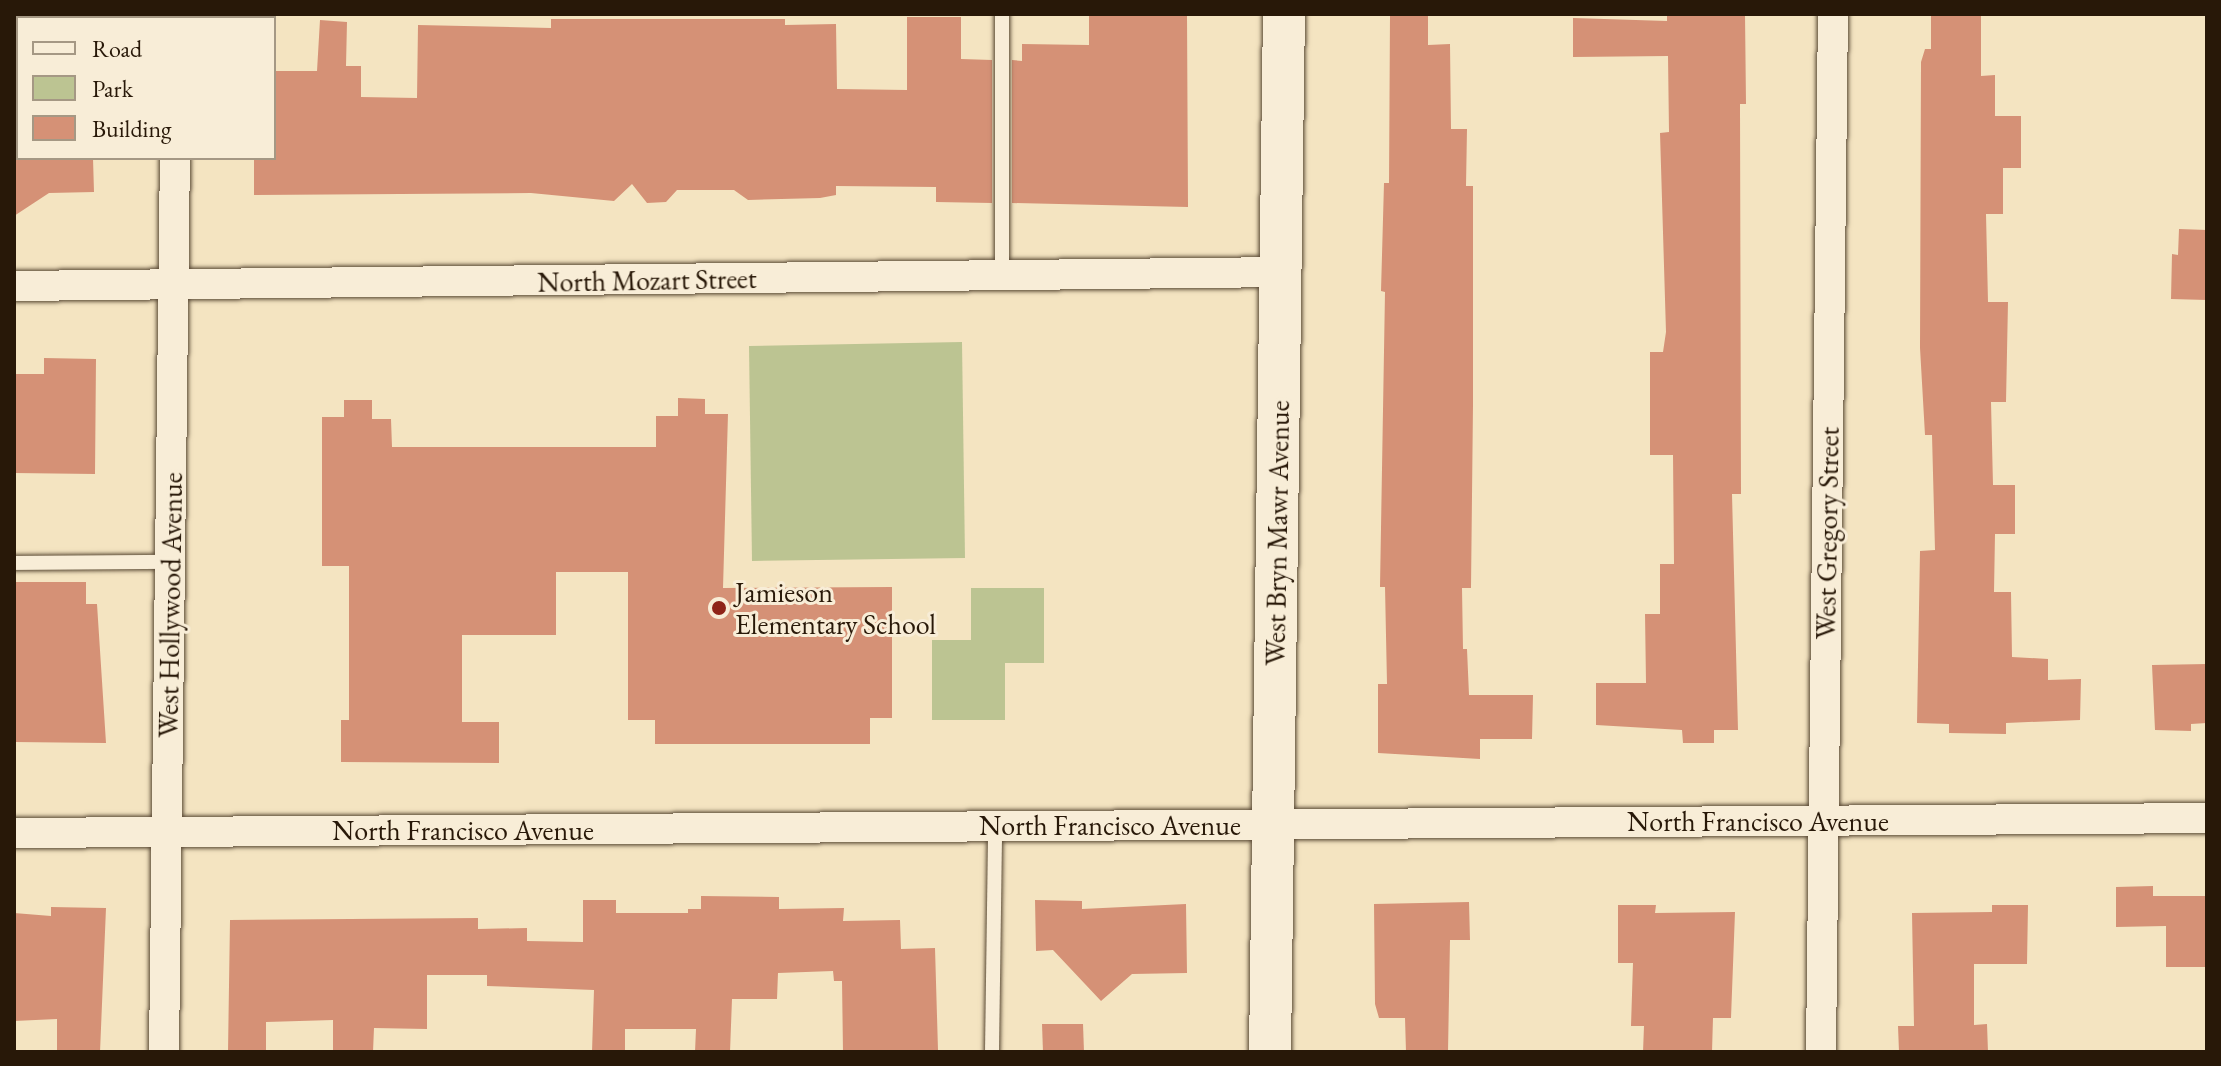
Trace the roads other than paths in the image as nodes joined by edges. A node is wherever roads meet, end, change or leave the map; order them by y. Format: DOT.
graph roads {
  1 [pos="1002,14"];
  2 [pos="1284,14"];
  3 [pos="1833,14"];
  4 [pos="175,160"];
  5 [pos="1280,272"];
  6 [pos="1002,276"];
  7 [pos="174,285"];
  8 [pos="14,286"];
  9 [pos="171,562"];
  10 [pos="14,563"];
  11 [pos="2207,818"];
  12 [pos="1824,821"];
  13 [pos="1273,824"];
  14 [pos="995,826"];
  15 [pos="167,832"];
  16 [pos="14,833"];
  17 [pos="164,1052"];
  18 [pos="992,1052"];
  19 [pos="1270,1052"];
  20 [pos="1821,1052"];
  1 -- 6 [label="lane"];
  2 -- 5 [label="street, West Bryn Mawr Avenue"];
  3 -- 12 [label="street, West Gregory Street"];
  4 -- 7 [label="street, West Hollywood Avenue"];
  5 -- 6 [label="street, North Mozart Street"];
  5 -- 13 [label="street, West Bryn Mawr Avenue"];
  6 -- 7 [label="street, North Mozart Street"];
  7 -- 8 [label="street, North Mozart Street"];
  7 -- 9 [label="street, West Hollywood Avenue"];
  9 -- 10 [label="lane"];
  9 -- 15 [label="street, West Hollywood Avenue"];
  11 -- 12 [label="street, North Francisco Avenue"];
  12 -- 13 [label="street, North Francisco Avenue"];
  12 -- 20 [label="street, West Gregory Street"];
  13 -- 14 [label="street, North Francisco Avenue"];
  13 -- 19 [label="street, West Bryn Mawr Avenue"];
  14 -- 15 [label="street, North Francisco Avenue"];
  14 -- 18 [label="lane"];
  15 -- 16 [label="street, North Francisco Avenue"];
  15 -- 17 [label="street, West Hollywood Avenue"];
}
